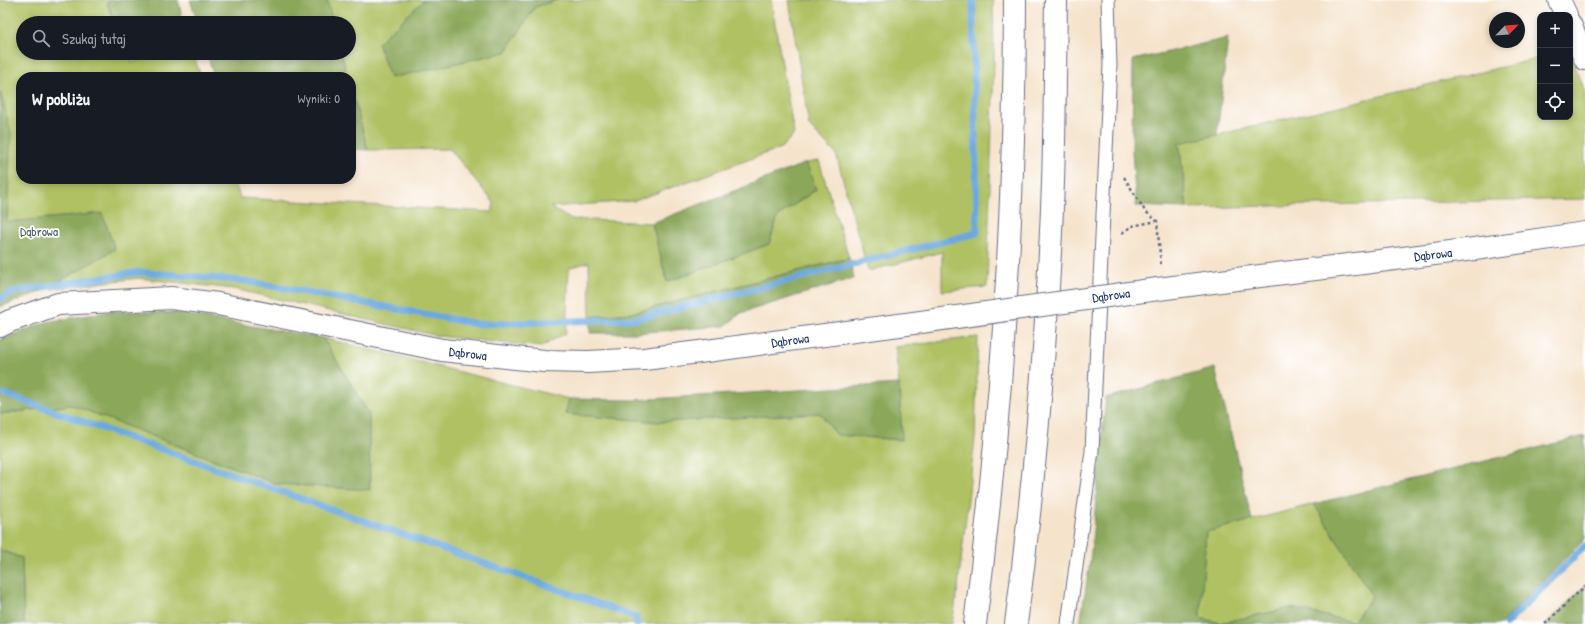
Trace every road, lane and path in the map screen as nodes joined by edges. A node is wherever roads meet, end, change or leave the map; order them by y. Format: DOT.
graph roads {
  1 [pos="1015,0"];
  2 [pos="1056,0"];
  3 [pos="1108,0"];
  4 [pos="1560,0"];
  5 [pos="1565,12"];
  6 [pos="1573,31"];
  7 [pos="1585,59"];
  8 [pos="1106,150"];
  9 [pos="1157,222"];
  10 [pos="1585,233"];
  11 [pos="1120,234"];
  12 [pos="1160,279"];
  13 [pos="0,326"];
  14 [pos="1585,586"];
  15 [pos="975,624"];
  16 [pos="1016,624"];
  17 [pos="1068,624"];
  18 [pos="1545,624"];
  1 -- 15 [label="main road"];
  2 -- 16 [label="main road"];
  3 -- 8 [label="lane"];
  4 -- 5 [label="main road"];
  6 -- 7 [label="main road"];
  8 -- 9 [label="path"];
  8 -- 17 [label="lane"];
  9 -- 11 [label="path"];
  9 -- 12 [label="path"];
  10 -- 12 [label="main road, Dąbrowa"];
  12 -- 13 [label="main road, Dąbrowa, bridge"];
  14 -- 18 [label="path"];
}
